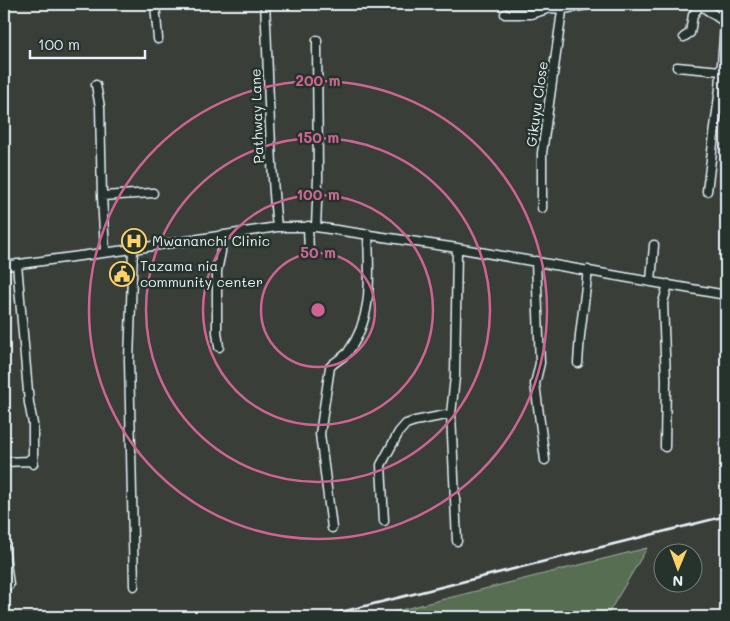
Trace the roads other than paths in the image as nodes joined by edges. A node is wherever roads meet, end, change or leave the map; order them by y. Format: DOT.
graph roads {
  1 [pos="155,4"];
  2 [pos="264,4"];
  3 [pos="593,4"];
  4 [pos="701,4"];
  5 [pos="563,6"];
  6 [pos="505,14"];
  7 [pos="684,37"];
  8 [pos="158,39"];
  9 [pos="317,40"];
  10 [pos="677,67"];
  11 [pos="721,71"];
  12 [pos="96,85"];
  13 [pos="707,191"];
  14 [pos="154,193"];
  15 [pos="102,196"];
  16 [pos="542,208"];
  17 [pos="277,226"];
  18 [pos="312,227"];
  19 [pos="368,234"];
  20 [pos="221,236"];
  21 [pos="654,245"];
  22 [pos="457,248"];
  23 [pos="133,249"];
  24 [pos="105,251"];
  25 [pos="308,252"];
  26 [pos="536,261"];
  27 [pos="17,264"];
  28 [pos="4,266"];
  29 [pos="588,270"];
  30 [pos="651,281"];
  31 [pos="668,284"];
  32 [pos="726,295"];
  33 [pos="219,347"];
  34 [pos="578,362"];
  35 [pos="451,414"];
  36 [pos="665,447"];
  37 [pos="545,460"];
  38 [pos="4,462"];
  39 [pos="384,521"];
  40 [pos="332,528"];
  41 [pos="457,541"];
  42 [pos="4,546"];
  43 [pos="9,585"];
  44 [pos="134,586"];
  1 -- 8 [label="street"];
  2 -- 17 [label="street, Pathway Lane"];
  3 -- 5 [label="street"];
  4 -- 7 [label="street"];
  4 -- 11 [label="street"];
  5 -- 6 [label="street"];
  5 -- 16 [label="street, Gikuyu Close"];
  9 -- 18 [label="street"];
  10 -- 11 [label="street"];
  11 -- 13 [label="street"];
  12 -- 15 [label="street"];
  14 -- 15 [label="street"];
  15 -- 24 [label="street"];
  17 -- 18 [label="street"];
  17 -- 20 [label="street"];
  18 -- 19 [label="street"];
  18 -- 25 [label="street"];
  19 -- 22 [label="street"];
  19 -- 40 [label="street"];
  20 -- 23 [label="street"];
  20 -- 33 [label="street"];
  21 -- 30 [label="street"];
  22 -- 26 [label="street"];
  22 -- 35 [label="street"];
  23 -- 24 [label="street"];
  23 -- 44 [label="street"];
  24 -- 27 [label="street"];
  26 -- 29 [label="street"];
  26 -- 37 [label="street"];
  27 -- 28 [label="street"];
  27 -- 38 [label="street"];
  29 -- 30 [label="street"];
  29 -- 34 [label="street"];
  30 -- 31 [label="street"];
  31 -- 32 [label="street"];
  31 -- 36 [label="street"];
  35 -- 39 [label="street"];
  35 -- 41 [label="street"];
  42 -- 43 [label="street"];
}
